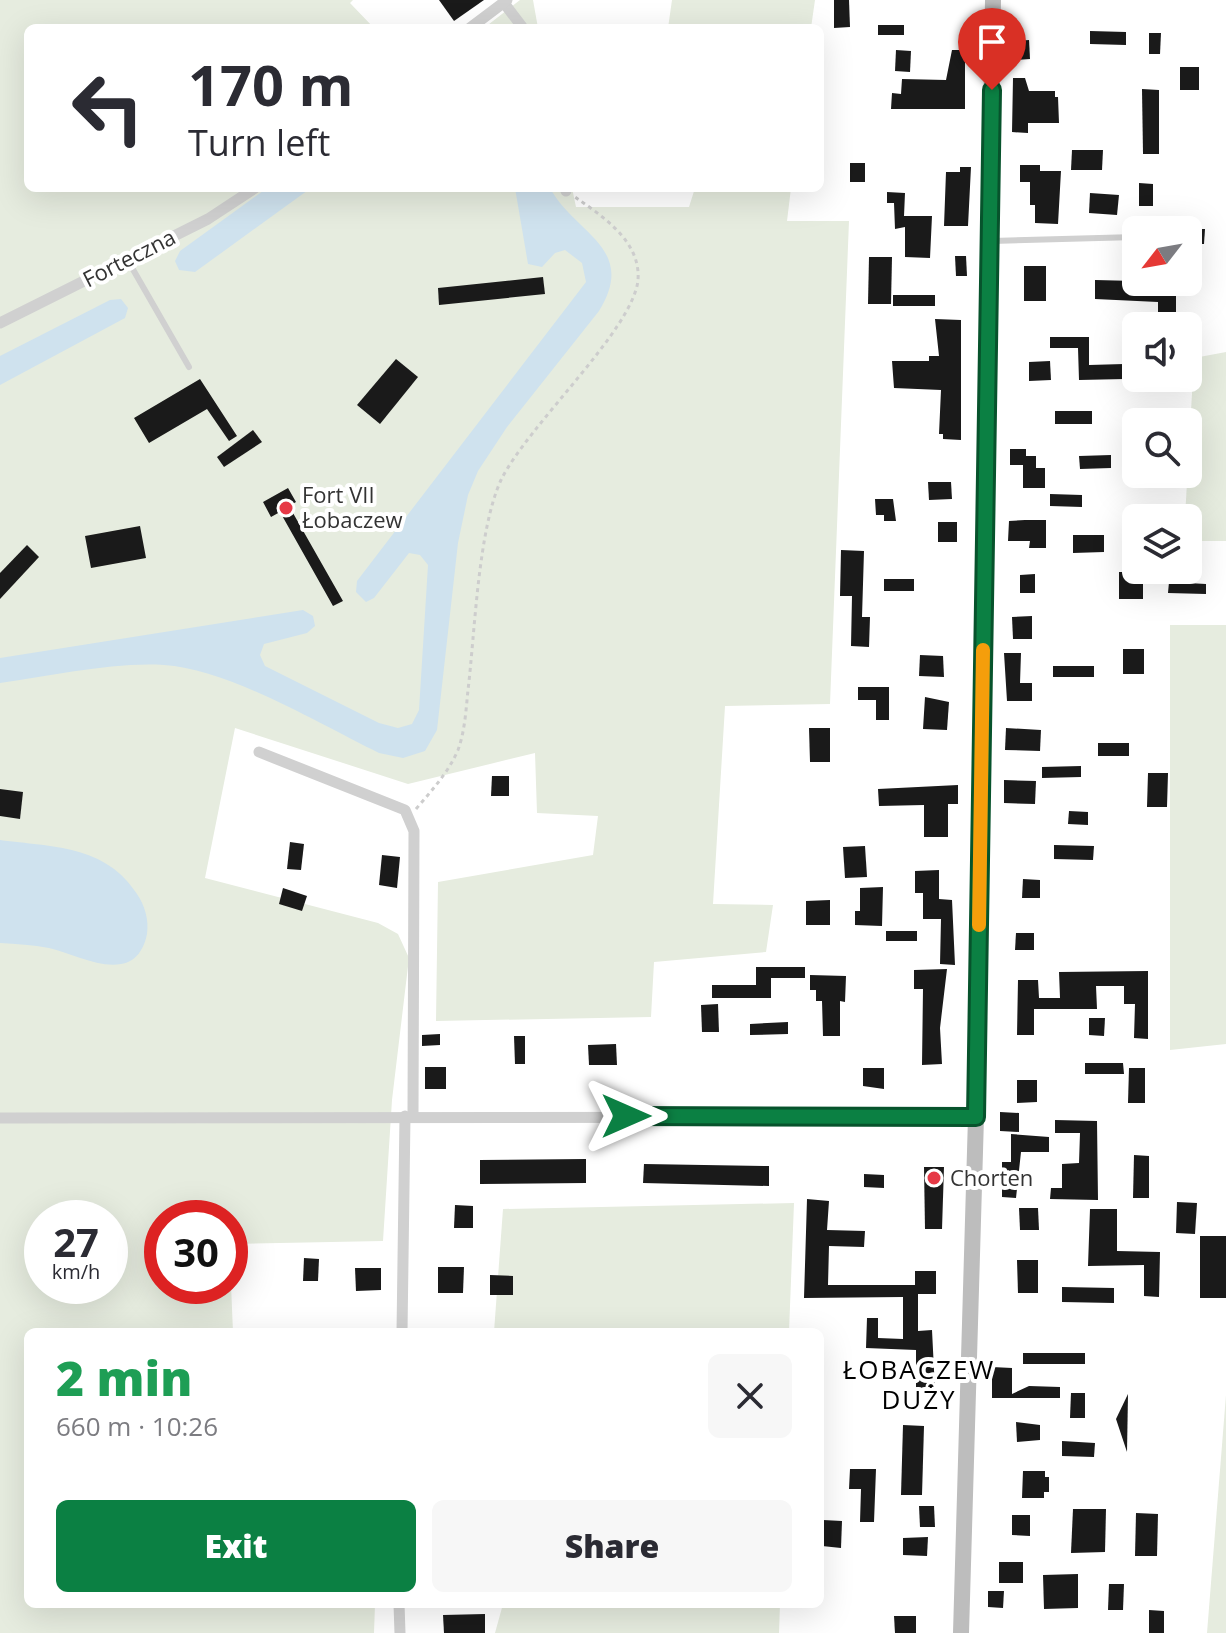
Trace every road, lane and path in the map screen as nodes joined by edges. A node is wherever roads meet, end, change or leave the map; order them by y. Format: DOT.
graph roads {
  1 [pos="993,0"];
  2 [pos="506,1"];
  3 [pos="475,24"];
  4 [pos="520,24"];
  5 [pos="249,192"];
  6 [pos="568,192"];
  7 [pos="1122,237"];
  8 [pos="990,241"];
  9 [pos="127,259"];
  10 [pos="0,323"];
  11 [pos="189,367"];
  12 [pos="259,752"];
  13 [pos="408,818"];
  14 [pos="412,1116"];
  15 [pos="976,1117"];
  16 [pos="0,1118"];
  17 [pos="402,1328"];
  18 [pos="399,1608"];
  19 [pos="400,1633"];
  20 [pos="961,1633"];
  1 -- 8 [label="main road"];
  2 -- 3 [label="street"];
  2 -- 4 [label="street"];
  5 -- 9 [label="street, Forteczna"];
  6 -- 13 [label="path"];
  7 -- 8 [label="lane"];
  8 -- 15 [label="main road"];
  9 -- 10 [label="street, Forteczna"];
  9 -- 11 [label="lane"];
  12 -- 13 [label="street"];
  13 -- 14 [label="street"];
  14 -- 15 [label="street"];
  14 -- 16 [label="street"];
  14 -- 17 [label="street"];
  15 -- 20 [label="main road"];
  18 -- 19 [label="street"];
}
